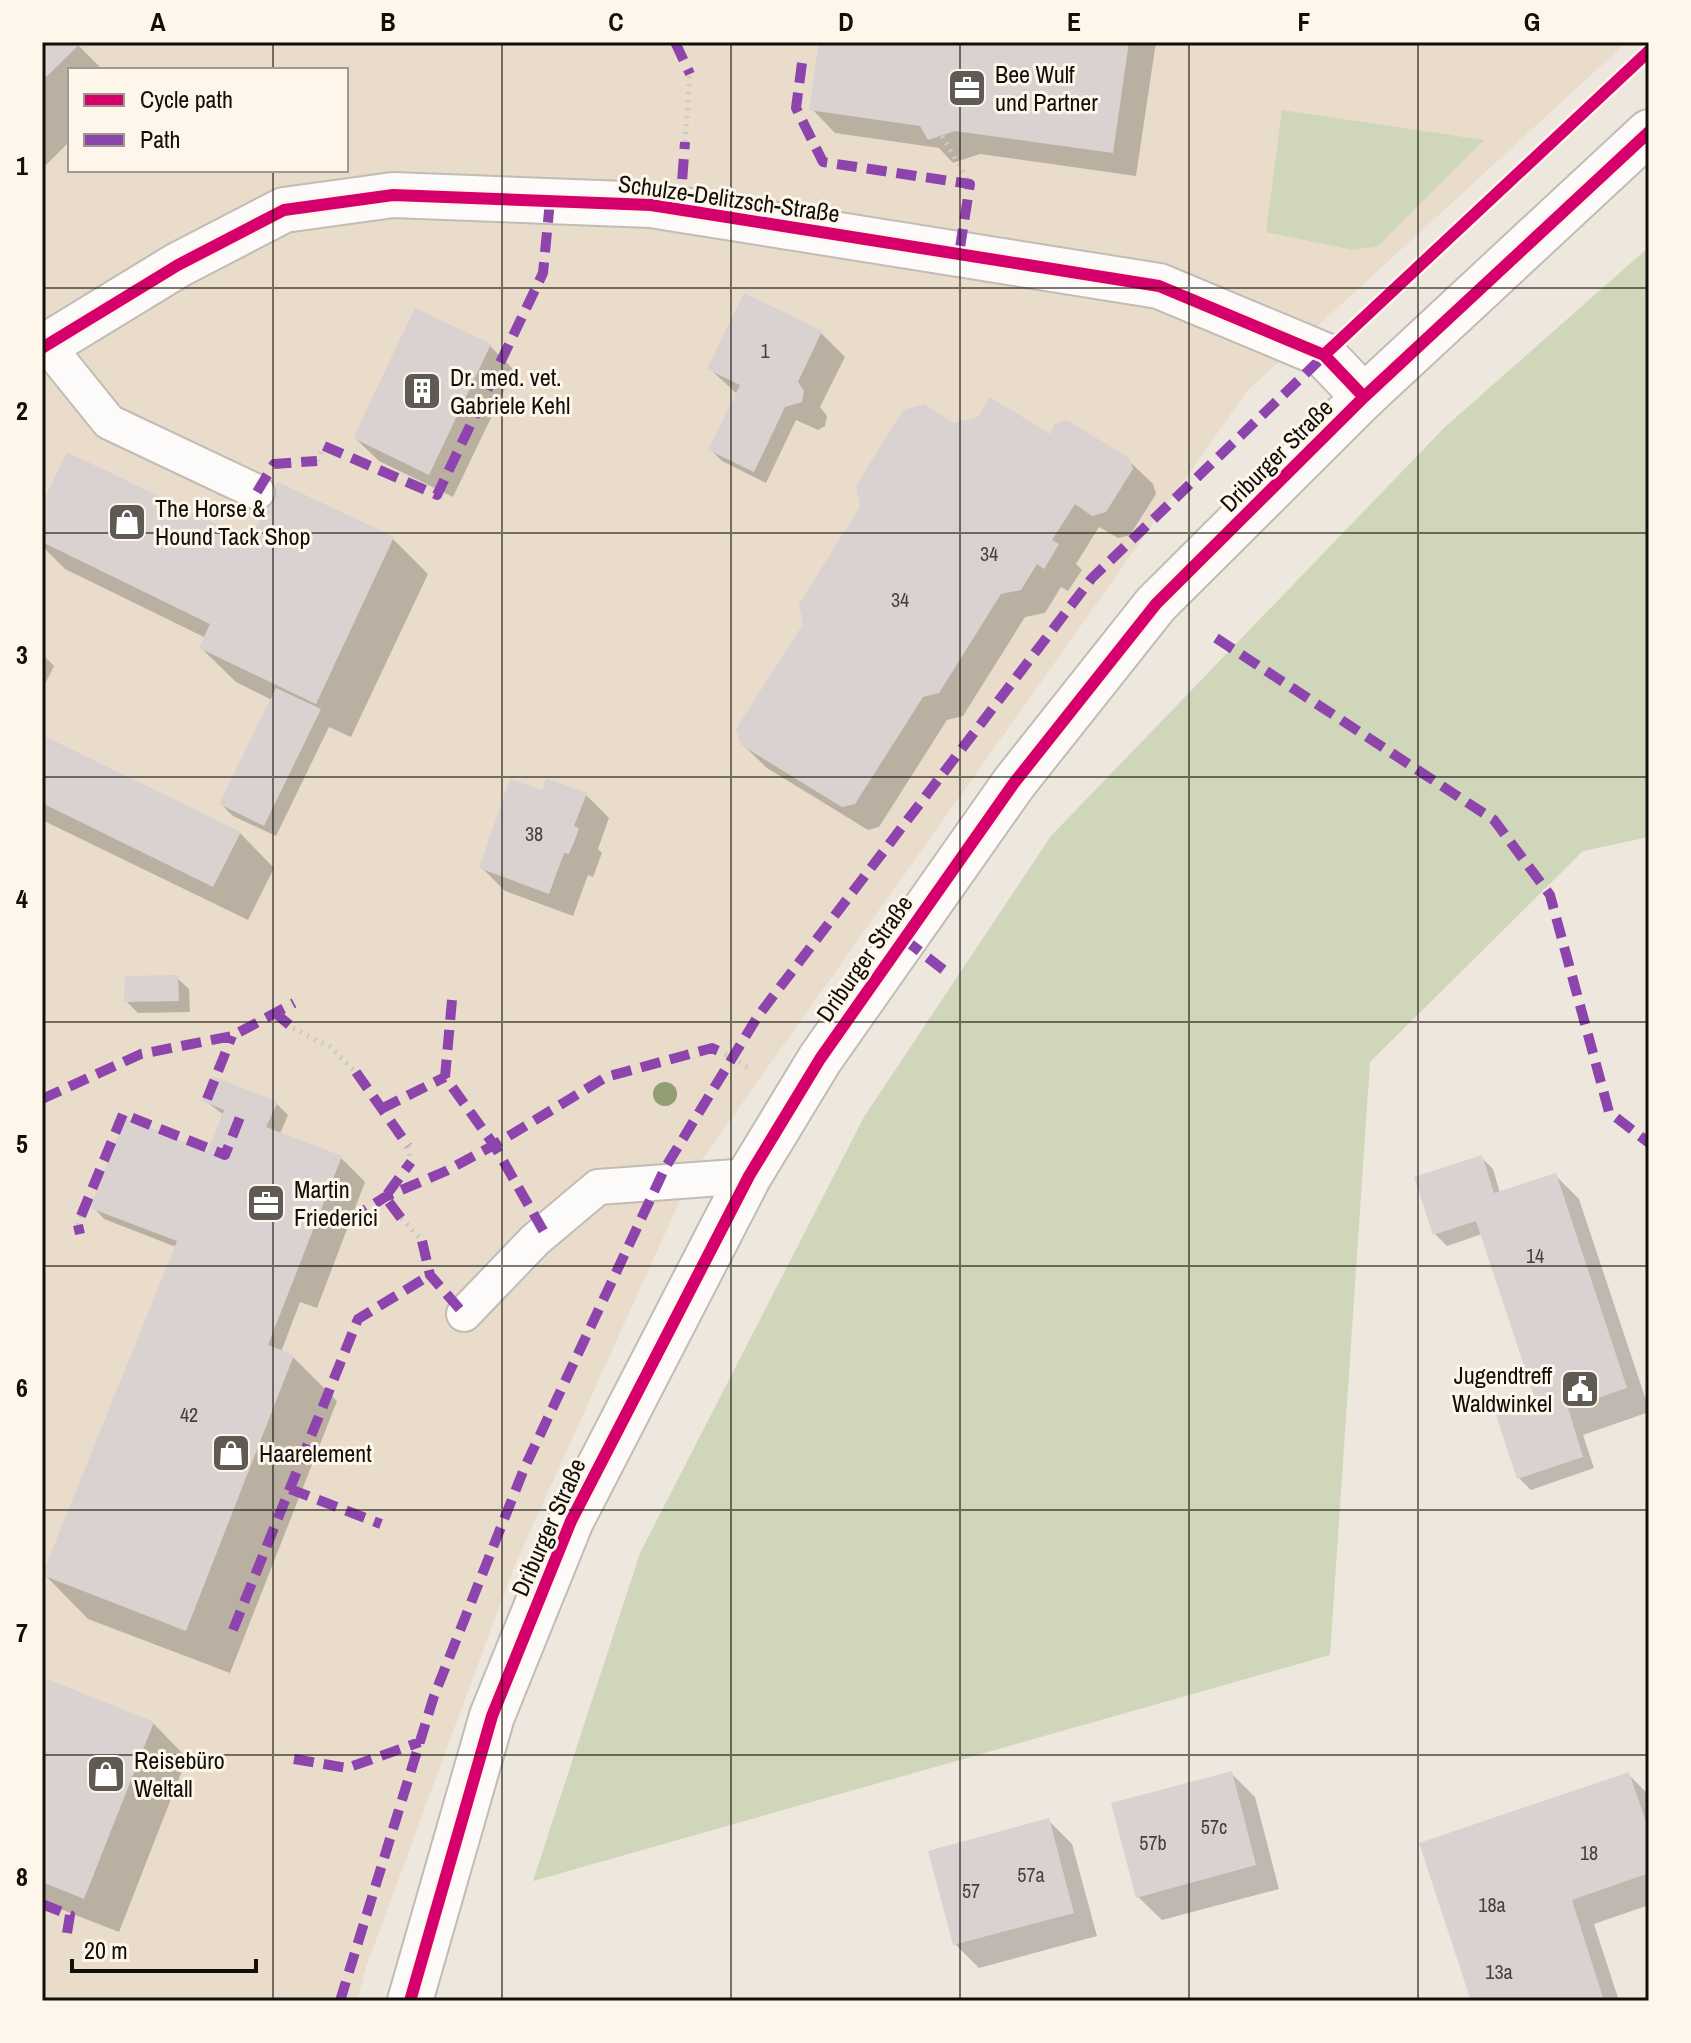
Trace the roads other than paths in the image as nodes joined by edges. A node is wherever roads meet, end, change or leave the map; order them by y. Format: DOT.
graph roads {
  1 [pos="1649,132"];
  2 [pos="44,346"];
  3 [pos="1364,397"];
  4 [pos="257,492"];
  5 [pos="749,1176"];
  6 [pos="464,1314"];
  7 [pos="410,2001"];
  1 -- 3 [label="main road, Driburger Straße"];
  2 -- 3 [label="main road, Schulze-Delitzsch-Straße"];
  2 -- 4 [label="lane"];
  3 -- 5 [label="main road, Driburger Straße"];
  5 -- 6 [label="lane"];
  5 -- 7 [label="main road, Driburger Straße"];
}
